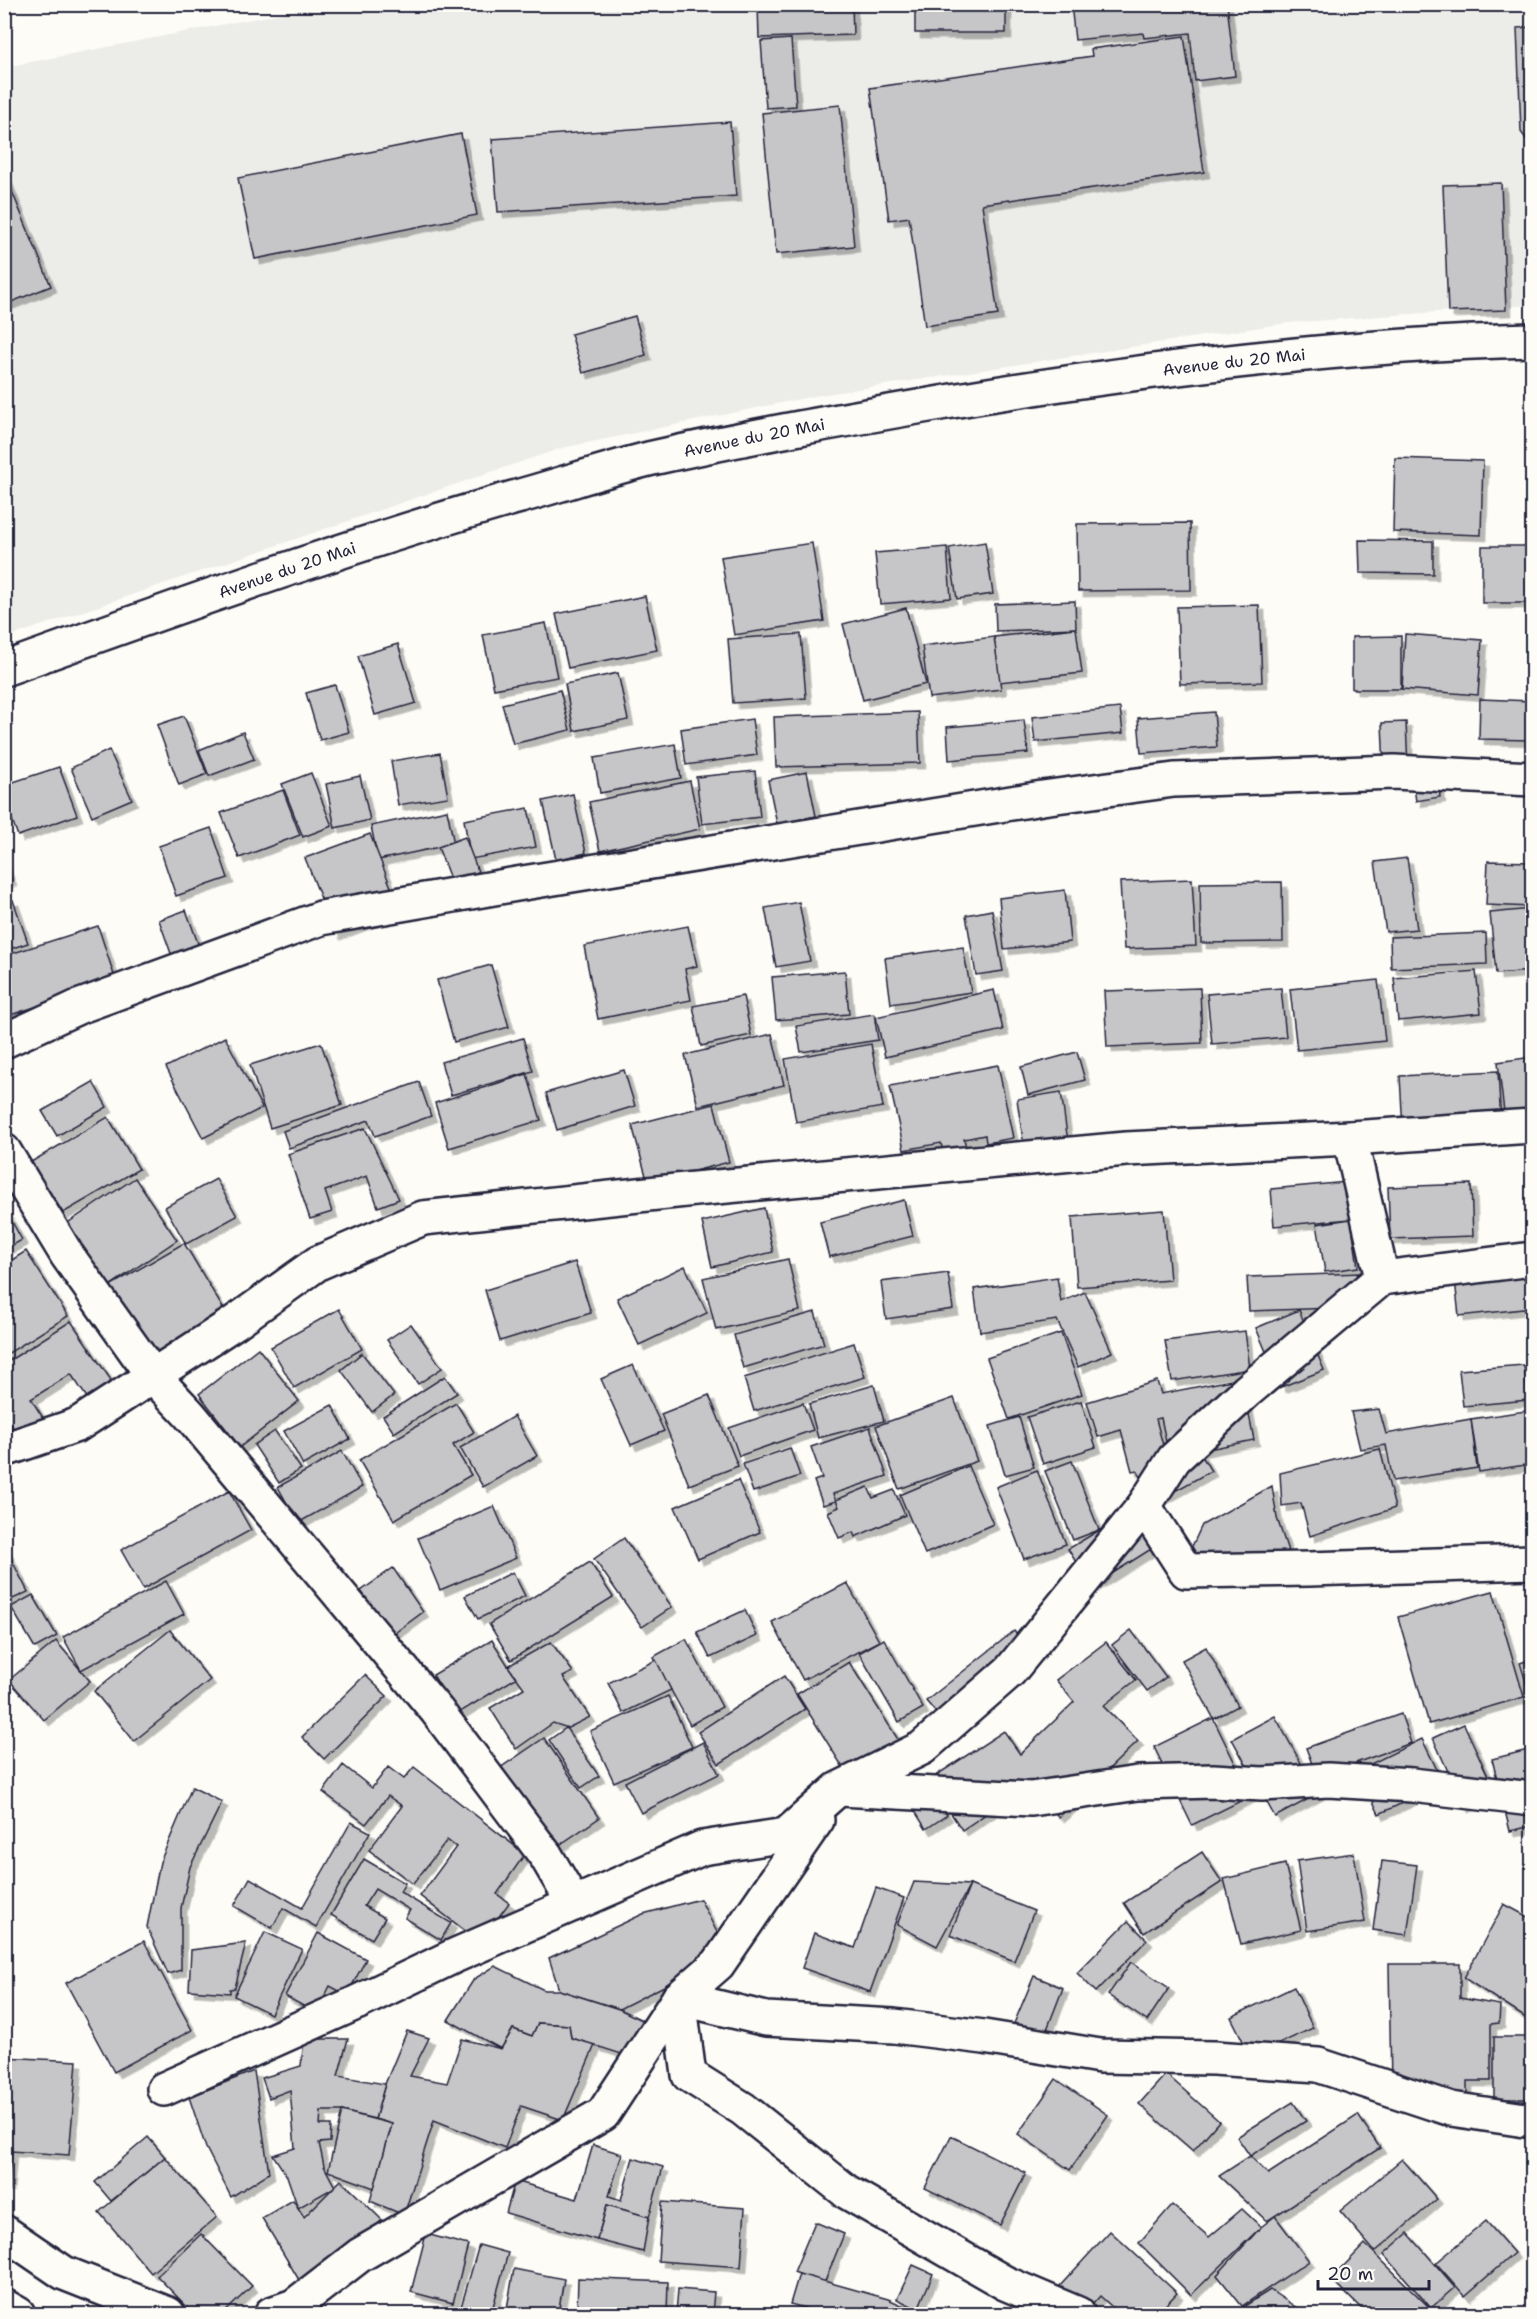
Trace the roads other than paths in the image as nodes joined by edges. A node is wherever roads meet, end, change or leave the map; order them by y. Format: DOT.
graph roads {
  1 [pos="1533,340"];
  2 [pos="4,669"];
  3 [pos="1533,779"];
  4 [pos="4,1041"];
  5 [pos="1533,1126"];
  6 [pos="1350,1138"];
  7 [pos="4,1151"];
  8 [pos="1533,1260"];
  9 [pos="1382,1278"];
  10 [pos="153,1376"];
  11 [pos="4,1450"];
  12 [pos="1144,1506"];
  13 [pos="1533,1562"];
  14 [pos="838,1789"];
  15 [pos="1533,1799"];
  16 [pos="574,1904"];
  17 [pos="679,1998"];
  18 [pos="164,2089"];
  19 [pos="1533,2121"];
  20 [pos="4,2232"];
  21 [pos="4,2307"];
  22 [pos="18,2314"];
  23 [pos="168,2314"];
  24 [pos="271,2314"];
  25 [pos="1078,2314"];
  1 -- 2 [label="street, Avenue du 20 Mai"];
  3 -- 4 [label="street"];
  5 -- 6 [label="street"];
  6 -- 9 [label="street"];
  6 -- 10 [label="street"];
  7 -- 10 [label="street"];
  8 -- 9 [label="street"];
  9 -- 12 [label="street"];
  10 -- 11 [label="street"];
  10 -- 16 [label="street"];
  12 -- 13 [label="street"];
  12 -- 14 [label="street"];
  14 -- 15 [label="street"];
  14 -- 16 [label="street"];
  14 -- 17 [label="street"];
  16 -- 18 [label="street"];
  17 -- 19 [label="street"];
  17 -- 24 [label="street"];
  17 -- 25 [label="street"];
  20 -- 23 [label="street"];
  21 -- 22 [label="street"];
}
